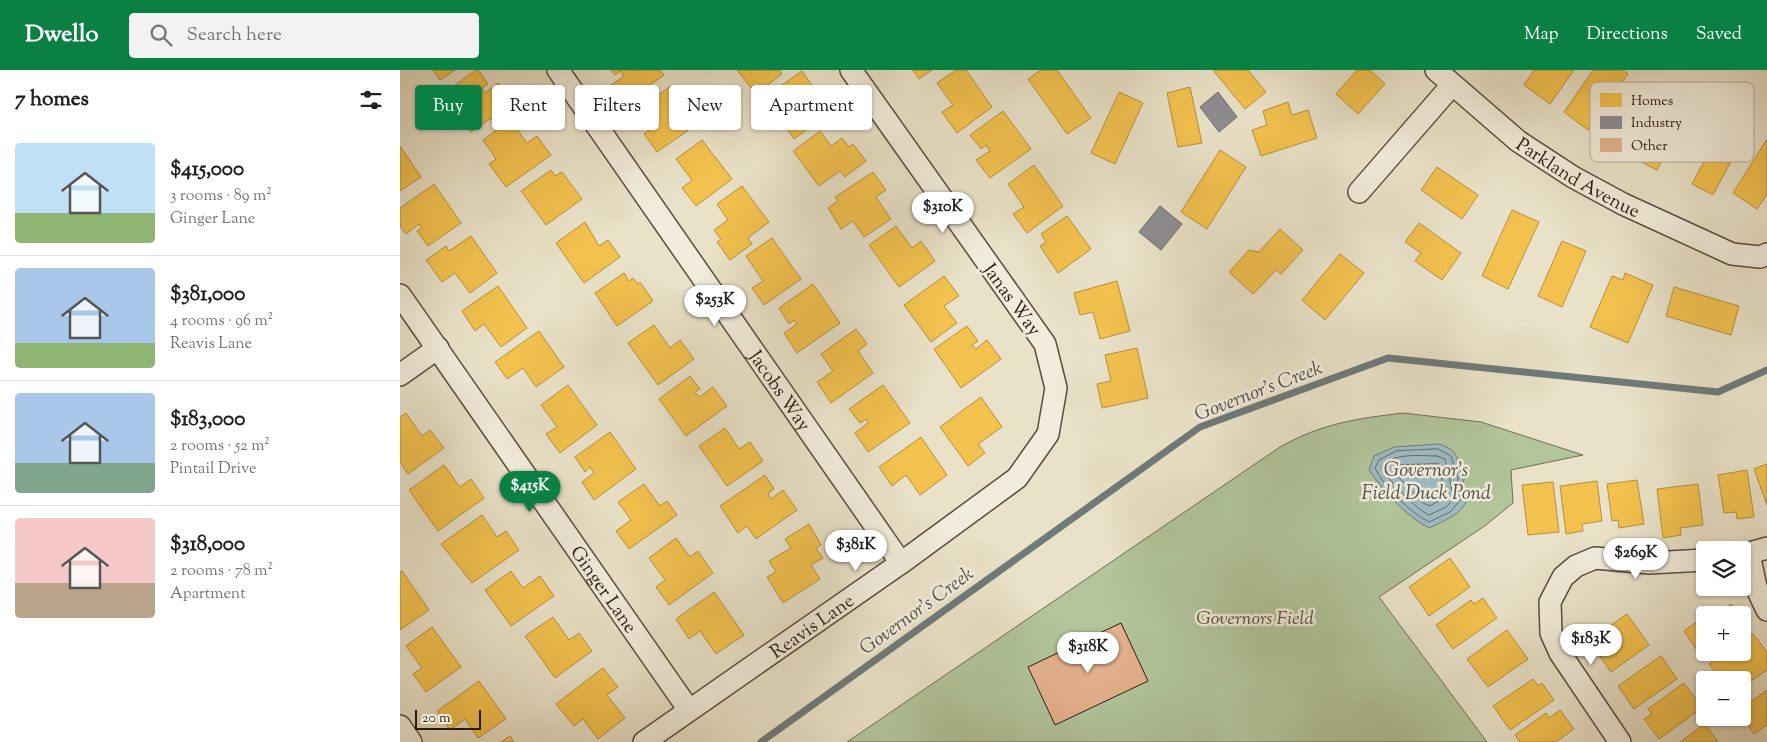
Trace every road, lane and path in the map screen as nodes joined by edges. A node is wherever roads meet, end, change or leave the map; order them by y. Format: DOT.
graph roads {
  1 [pos="558,70"];
  2 [pos="851,70"];
  3 [pos="1436,70"];
  4 [pos="1452,85"];
  5 [pos="1359,192"];
  6 [pos="1767,254"];
  7 [pos="400,295"];
  8 [pos="438,348"];
  9 [pos="400,375"];
  10 [pos="1056,388"];
  11 [pos="1753,552"];
  12 [pos="1696,560"];
  13 [pos="901,563"];
  14 [pos="1767,610"];
  15 [pos="689,710"];
  16 [pos="400,726"];
  17 [pos="411,742"];
  18 [pos="644,742"];
  19 [pos="1620,742"];
  1 -- 13 [label="street, Jacobs Way"];
  2 -- 10 [label="street, Janas Way"];
  3 -- 4 [label="street, Parkland Avenue"];
  4 -- 5 [label="street"];
  4 -- 6 [label="street, Parkland Avenue"];
  7 -- 8 [label="street, Ginger Lane"];
  8 -- 9 [label="street"];
  8 -- 15 [label="street, Ginger Lane"];
  10 -- 13 [label="street, Reavis Lane"];
  11 -- 14 [label="street"];
  12 -- 19 [label="street"];
  13 -- 15 [label="street, Reavis Lane"];
  15 -- 18 [label="street, Reavis Lane"];
  16 -- 17 [label="street"];
}
